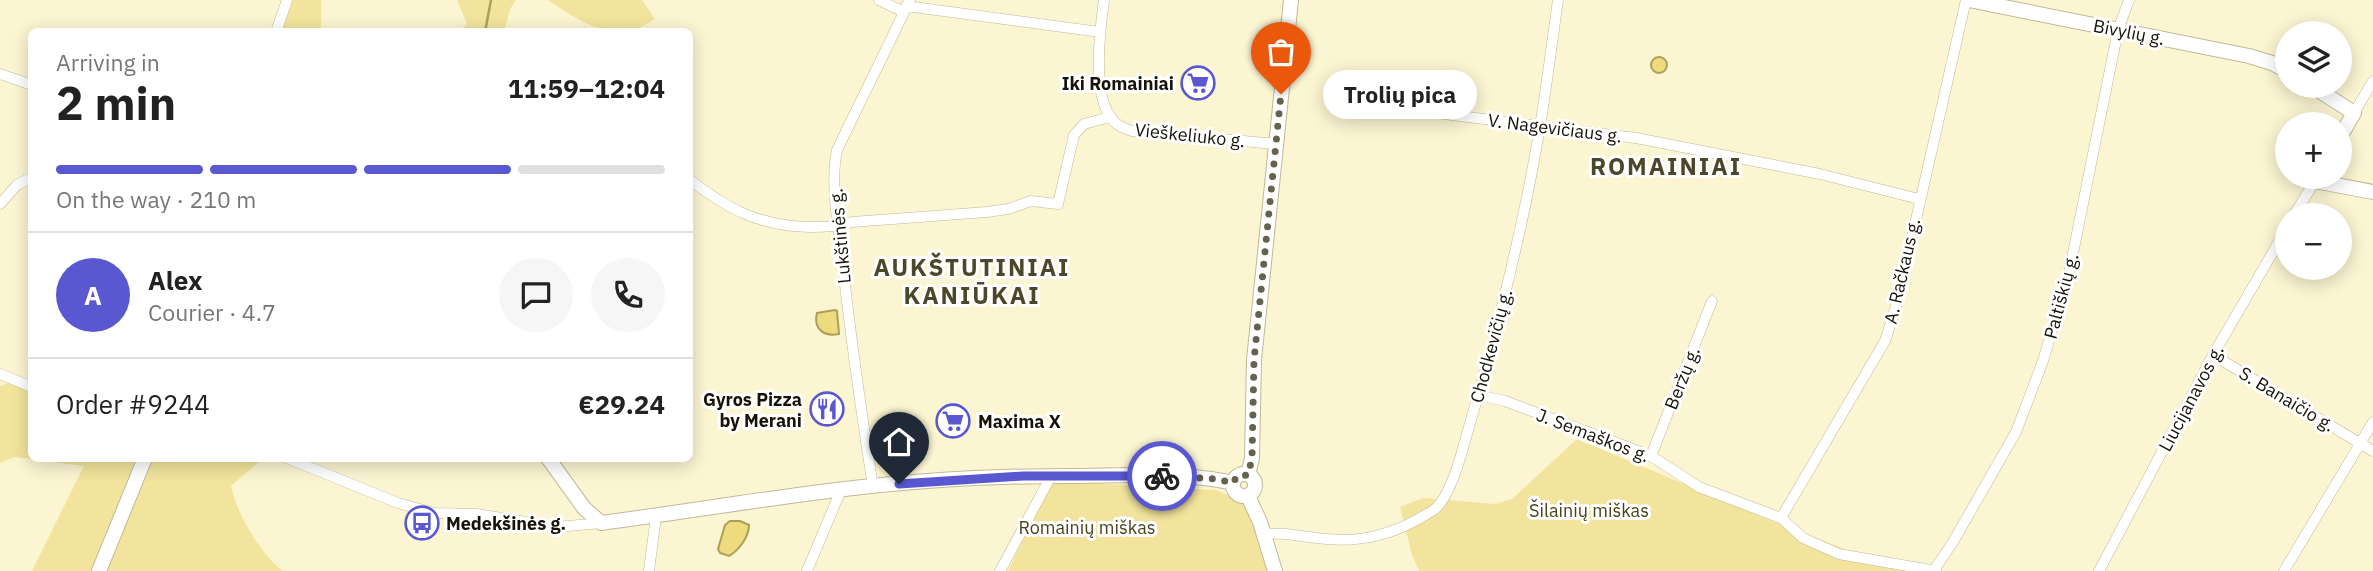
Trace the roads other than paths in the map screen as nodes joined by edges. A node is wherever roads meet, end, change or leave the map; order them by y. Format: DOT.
graph roads {
  1 [pos="287,0"];
  2 [pos="879,0"];
  3 [pos="1104,0"];
  4 [pos="1291,0"];
  5 [pos="1558,0"];
  6 [pos="1967,0"];
  7 [pos="2129,0"];
  8 [pos="907,6"];
  9 [pos="277,28"];
  10 [pos="2118,30"];
  11 [pos="1100,32"];
  12 [pos="2275,65"];
  13 [pos="0,74"];
  14 [pos="2373,81"];
  15 [pos="28,84"];
  16 [pos="2331,98"];
  17 [pos="1396,108"];
  18 [pos="2354,113"];
  19 [pos="2352,116"];
  20 [pos="1110,117"];
  21 [pos="1540,127"];
  22 [pos="1276,144"];
  23 [pos="28,179"];
  24 [pos="693,182"];
  25 [pos="2352,187"];
  26 [pos="2373,192"];
  27 [pos="1919,199"];
  28 [pos="0,204"];
  29 [pos="837,227"];
  30 [pos="2275,249"];
  31 [pos="1713,301"];
  32 [pos="2213,355"];
  33 [pos="0,373"];
  34 [pos="28,385"];
  35 [pos="1478,395"];
  36 [pos="2373,422"];
  37 [pos="2361,443"];
  38 [pos="2373,451"];
  39 [pos="1651,456"];
  40 [pos="143,462"];
  41 [pos="297,462"];
  42 [pos="551,462"];
  43 [pos="1248,475"];
  44 [pos="1051,476"];
  45 [pos="1233,483"];
  46 [pos="873,487"];
  47 [pos="841,490"];
  48 [pos="1248,496"];
  49 [pos="656,516"];
  50 [pos="1781,518"];
  51 [pos="601,523"];
  52 [pos="1264,534"];
  53 [pos="99,571"];
  54 [pos="649,571"];
  55 [pos="807,571"];
  56 [pos="1000,571"];
  57 [pos="1275,571"];
  58 [pos="1935,571"];
  59 [pos="2099,571"];
  60 [pos="2284,571"];
  1 -- 9 [label="street"];
  2 -- 8 [label="street"];
  3 -- 11 [label="street, Vieškeliuko g."];
  4 -- 22 [label="street"];
  5 -- 21 [label="street, Chodkevičių g."];
  6 -- 10 [label="street, Bivylių g."];
  6 -- 27 [label="street, A. Račkaus g."];
  7 -- 10 [label="street, Paltiškių g."];
  8 -- 11 [label="street"];
  8 -- 29 [label="street, Lukštinės g."];
  10 -- 12 [label="street, Bivylių g."];
  10 -- 58 [label="street, Paltiškių g."];
  11 -- 20 [label="street, Vieškeliuko g."];
  13 -- 15 [label="street"];
  14 -- 18 [label="street"];
  16 -- 18 [label="street"];
  17 -- 21 [label="street, V. Nagevičiaus g."];
  18 -- 19 [label="street"];
  20 -- 22 [label="street, Vieškeliuko g."];
  20 -- 29 [label="street"];
  21 -- 27 [label="street, V. Nagevičiaus g."];
  21 -- 35 [label="street, Chodkevičių g."];
  22 -- 43 [label="street"];
  23 -- 28 [label="street"];
  24 -- 29 [label="street"];
  25 -- 26 [label="street"];
  27 -- 50 [label="street, A. Račkaus g."];
  29 -- 46 [label="street, Lukštinės g."];
  30 -- 32 [label="street, Liucijanavos g."];
  31 -- 39 [label="street, Beržų g."];
  32 -- 37 [label="street, S. Banaičio g."];
  32 -- 59 [label="street, Liucijanavos g."];
  33 -- 34 [label="street"];
  35 -- 39 [label="street, J. Semaškos g."];
  35 -- 52 [label="street, Chodkevičių g."];
  36 -- 37 [label="street"];
  37 -- 38 [label="street, S. Banaičio g."];
  37 -- 60 [label="street"];
  39 -- 50 [label="street, J. Semaškos g."];
  40 -- 53 [label="street"];
  41 -- 51 [label="street"];
  42 -- 51 [label="street"];
  43 -- 45 [label="street"];
  43 -- 48 [label="street"];
  44 -- 45 [label="street"];
  44 -- 46 [label="street"];
  44 -- 56 [label="street"];
  45 -- 48 [label="street"];
  46 -- 47 [label="street"];
  47 -- 49 [label="street"];
  47 -- 55 [label="street"];
  48 -- 52 [label="street"];
  49 -- 51 [label="street"];
  49 -- 54 [label="street"];
  50 -- 58 [label="street, J. Semaškos g."];
  52 -- 57 [label="street"];
}
